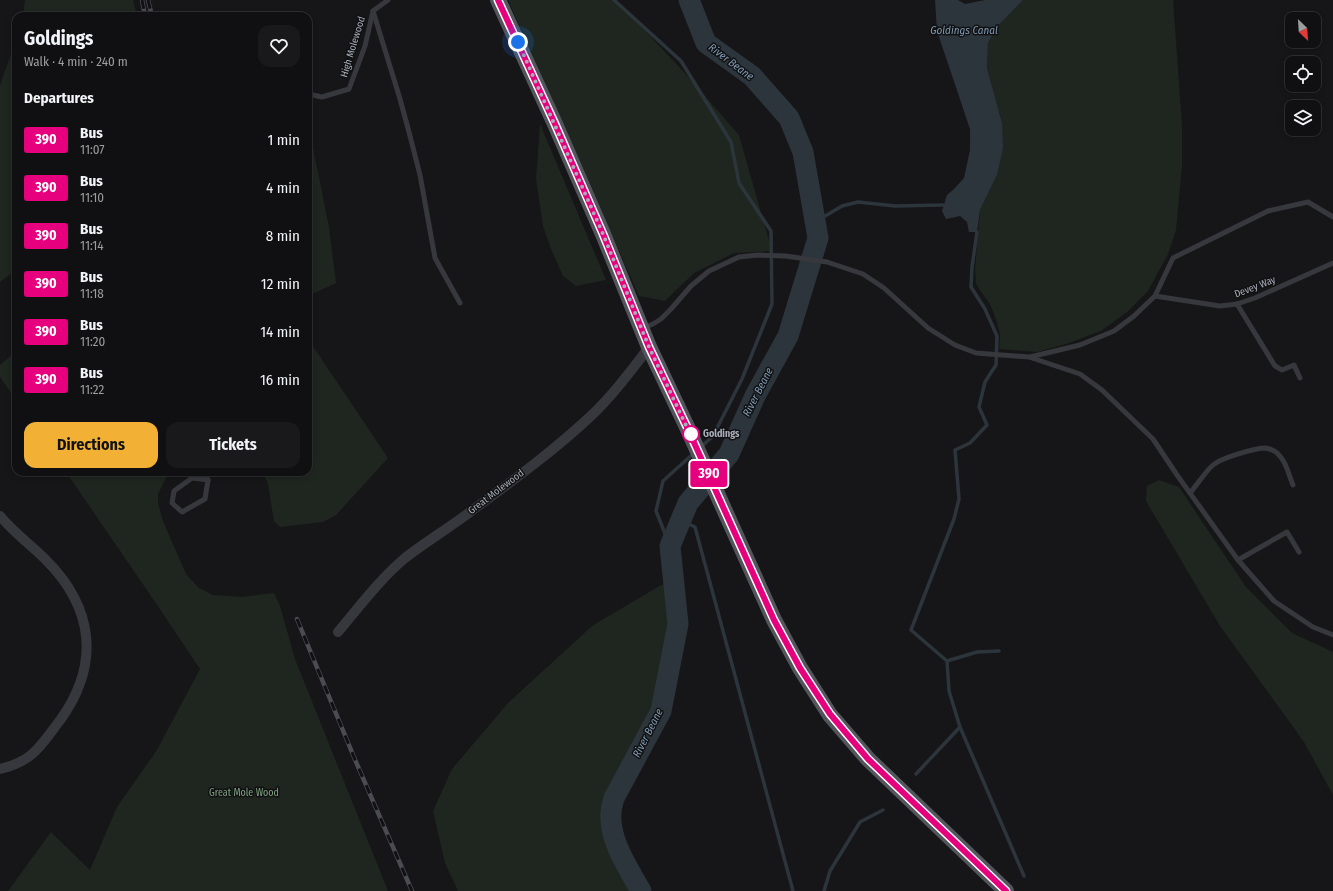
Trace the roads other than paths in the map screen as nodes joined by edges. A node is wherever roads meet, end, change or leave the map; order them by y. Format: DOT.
graph roads {
  1 [pos="388,0"];
  2 [pos="498,0"];
  3 [pos="373,11"];
  4 [pos="312,95"];
  5 [pos="1333,217"];
  6 [pos="1333,263"];
  7 [pos="1155,296"];
  8 [pos="460,303"];
  9 [pos="1237,304"];
  10 [pos="642,328"];
  11 [pos="649,347"];
  12 [pos="1029,357"];
  13 [pos="1300,378"];
  14 [pos="206,476"];
  15 [pos="208,480"];
  16 [pos="1293,485"];
  17 [pos="1190,494"];
  18 [pos="0,516"];
  19 [pos="1299,552"];
  20 [pos="1238,560"];
  21 [pos="338,632"];
  22 [pos="1333,635"];
  23 [pos="0,769"];
  24 [pos="1006,891"];
  1 -- 3 [label="lane, High Molewood"];
  2 -- 10 [label="main road"];
  3 -- 4 [label="lane, High Molewood"];
  3 -- 8 [label="lane"];
  5 -- 7 [label="lane"];
  6 -- 9 [label="lane, Devey Way"];
  7 -- 9 [label="lane, Devey Way"];
  7 -- 12 [label="lane"];
  9 -- 13 [label="lane"];
  10 -- 11 [label="main road"];
  10 -- 12 [label="lane"];
  11 -- 21 [label="street, Great Molewood"];
  11 -- 24 [label="main road"];
  12 -- 17 [label="lane"];
  14 -- 15 [label="lane"];
  15 -- 15 [label="lane"];
  16 -- 17 [label="lane"];
  17 -- 20 [label="lane"];
  18 -- 23 [label="street"];
  19 -- 20 [label="lane"];
  20 -- 22 [label="lane"];
}
